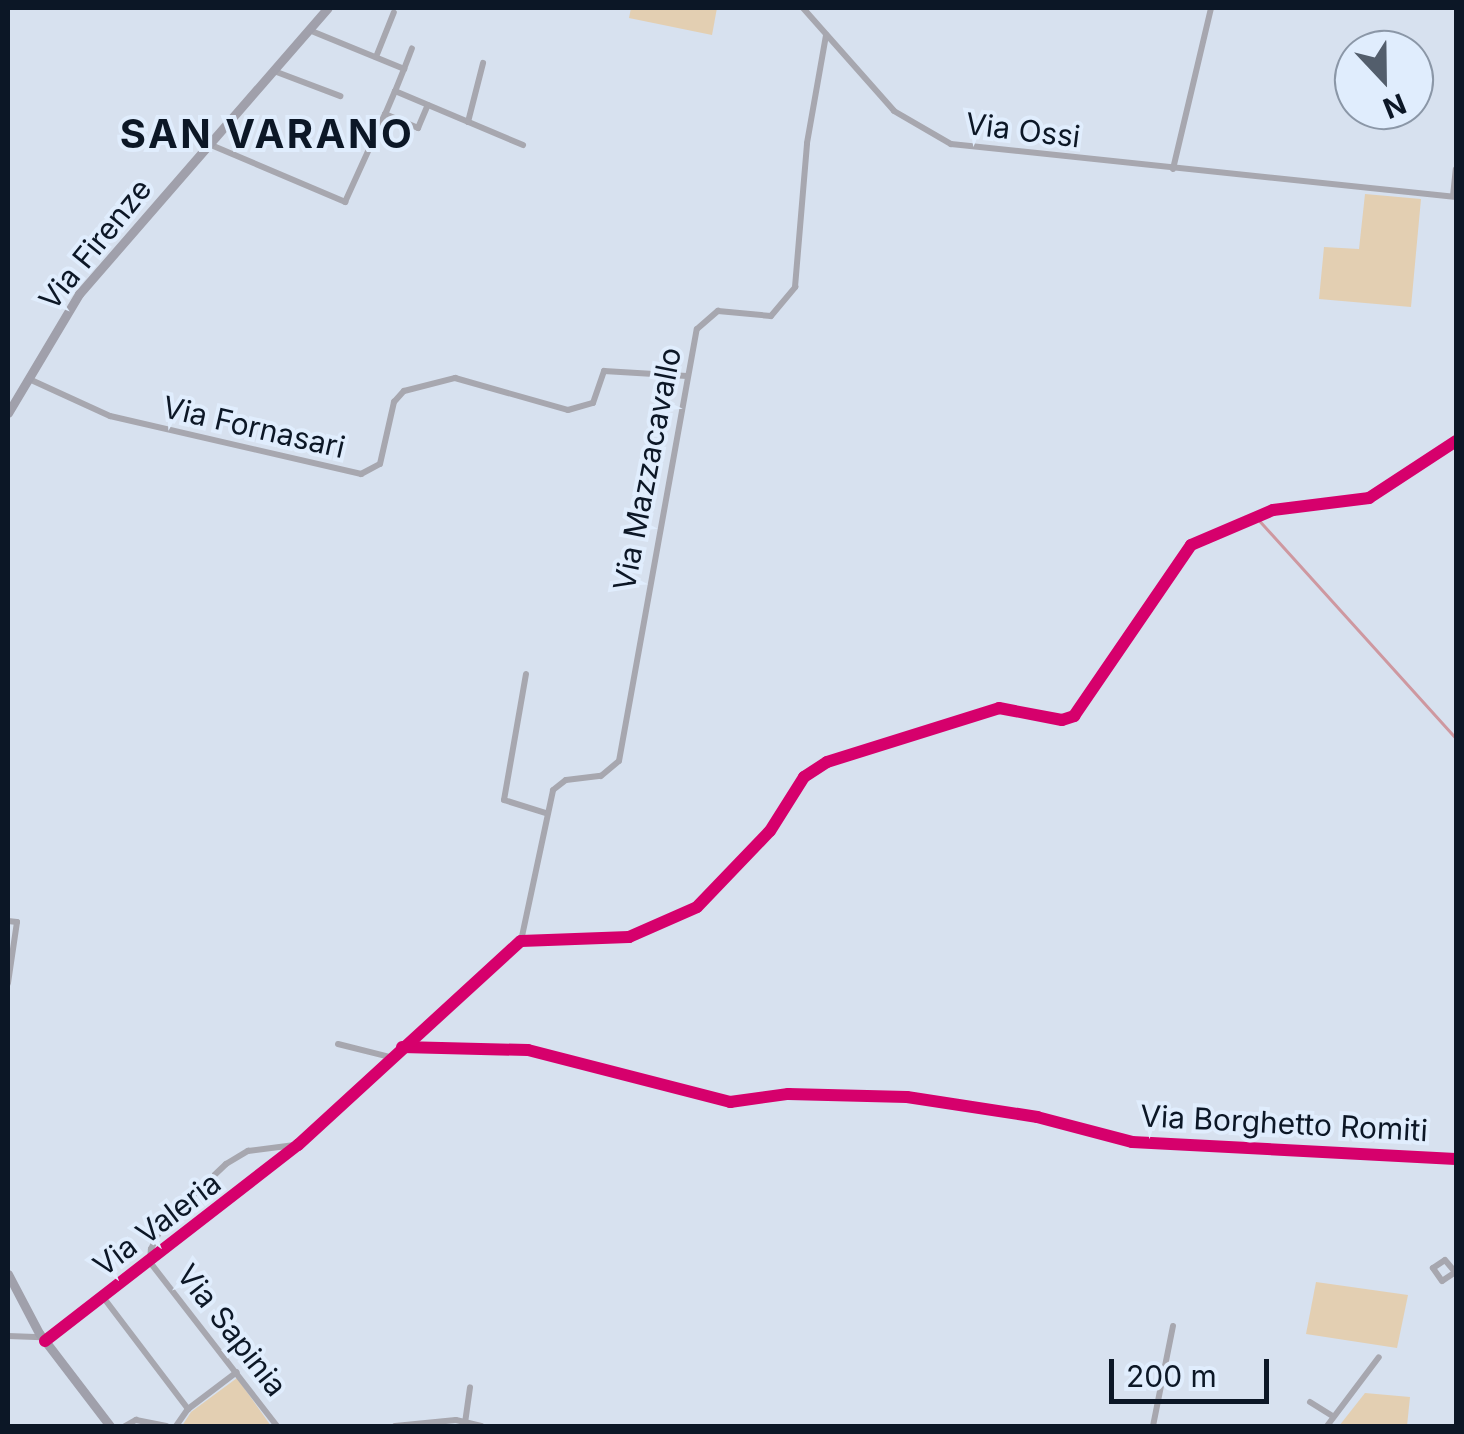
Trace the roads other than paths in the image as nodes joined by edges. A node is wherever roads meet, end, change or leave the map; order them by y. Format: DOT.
graph roads {
  1 [pos="328,8"];
  2 [pos="803,8"];
  3 [pos="1211,8"];
  4 [pos="394,12"];
  5 [pos="310,30"];
  6 [pos="826,34"];
  7 [pos="412,48"];
  8 [pos="376,57"];
  9 [pos="482,63"];
  10 [pos="404,69"];
  11 [pos="274,71"];
  12 [pos="395,91"];
  13 [pos="340,96"];
  14 [pos="428,105"];
  15 [pos="386,114"];
  16 [pos="468,122"];
  17 [pos="211,145"];
  18 [pos="523,145"];
  19 [pos="1172,169"];
  20 [pos="1456,169"];
  21 [pos="1455,197"];
  22 [pos="687,376"];
  23 [pos="29,378"];
  24 [pos="8,413"];
  25 [pos="1456,442"];
  26 [pos="526,674"];
  27 [pos="546,813"];
  28 [pos="8,921"];
  29 [pos="521,941"];
  30 [pos="8,983"];
  31 [pos="338,1044"];
  32 [pos="402,1048"];
  33 [pos="392,1057"];
  34 [pos="298,1145"];
  35 [pos="1456,1159"];
  36 [pos="150,1262"];
  37 [pos="8,1274"];
  38 [pos="103,1297"];
  39 [pos="1173,1326"];
  40 [pos="8,1336"];
  41 [pos="43,1339"];
  42 [pos="1379,1357"];
  43 [pos="237,1372"];
  44 [pos="470,1387"];
  45 [pos="1310,1402"];
  46 [pos="188,1409"];
  47 [pos="1332,1416"];
  48 [pos="465,1422"];
  49 [pos="110,1426"];
  50 [pos="125,1426"];
  51 [pos="166,1426"];
  52 [pos="176,1426"];
  53 [pos="277,1426"];
  54 [pos="396,1426"];
  55 [pos="481,1426"];
  56 [pos="1154,1426"];
  57 [pos="1327,1426"];
  1 -- 5 [label="main road, Via Firenze"];
  2 -- 6 [label="street, Via Ossi"];
  3 -- 19 [label="street"];
  4 -- 8 [label="street"];
  5 -- 8 [label="street"];
  5 -- 11 [label="main road, Via Firenze"];
  6 -- 19 [label="street, Via Ossi"];
  6 -- 22 [label="street, Via Mazzacavallo"];
  7 -- 10 [label="street"];
  8 -- 10 [label="street"];
  9 -- 16 [label="street"];
  10 -- 12 [label="street"];
  11 -- 13 [label="street"];
  11 -- 17 [label="main road, Via Firenze"];
  12 -- 14 [label="street"];
  12 -- 15 [label="street"];
  14 -- 15 [label="street"];
  14 -- 16 [label="street"];
  15 -- 17 [label="street"];
  16 -- 18 [label="street"];
  17 -- 23 [label="main road, Via Firenze"];
  19 -- 21 [label="street, Via Ossi"];
  20 -- 21 [label="street"];
  22 -- 23 [label="street, Via Fornasari"];
  22 -- 27 [label="street, Via Mazzacavallo"];
  23 -- 24 [label="main road, Via Firenze"];
  25 -- 29 [label="street"];
  26 -- 27 [label="street"];
  27 -- 29 [label="street, Via Mazzacavallo"];
  28 -- 30 [label="street"];
  29 -- 32 [label="street, Via Valeria"];
  31 -- 33 [label="street"];
  32 -- 33 [label="street, Via Valeria"];
  32 -- 35 [label="street, Via Borghetto Romiti"];
  33 -- 34 [label="street, Via Valeria"];
  34 -- 36 [label="street, Via Valeria"];
  34 -- 36 [label="street"];
  36 -- 38 [label="street, Via Valeria"];
  36 -- 43 [label="street, Via Sapinia"];
  37 -- 41 [label="main road"];
  38 -- 41 [label="street, Via Valeria"];
  38 -- 46 [label="street"];
  39 -- 56 [label="street"];
  40 -- 41 [label="street"];
  41 -- 49 [label="main road"];
  42 -- 47 [label="street"];
  43 -- 46 [label="street"];
  43 -- 53 [label="street, Via Sapinia"];
  44 -- 48 [label="street"];
  45 -- 47 [label="street"];
  46 -- 52 [label="street"];
  47 -- 57 [label="street"];
  48 -- 54 [label="street"];
  48 -- 55 [label="street"];
  50 -- 51 [label="street"];
}
